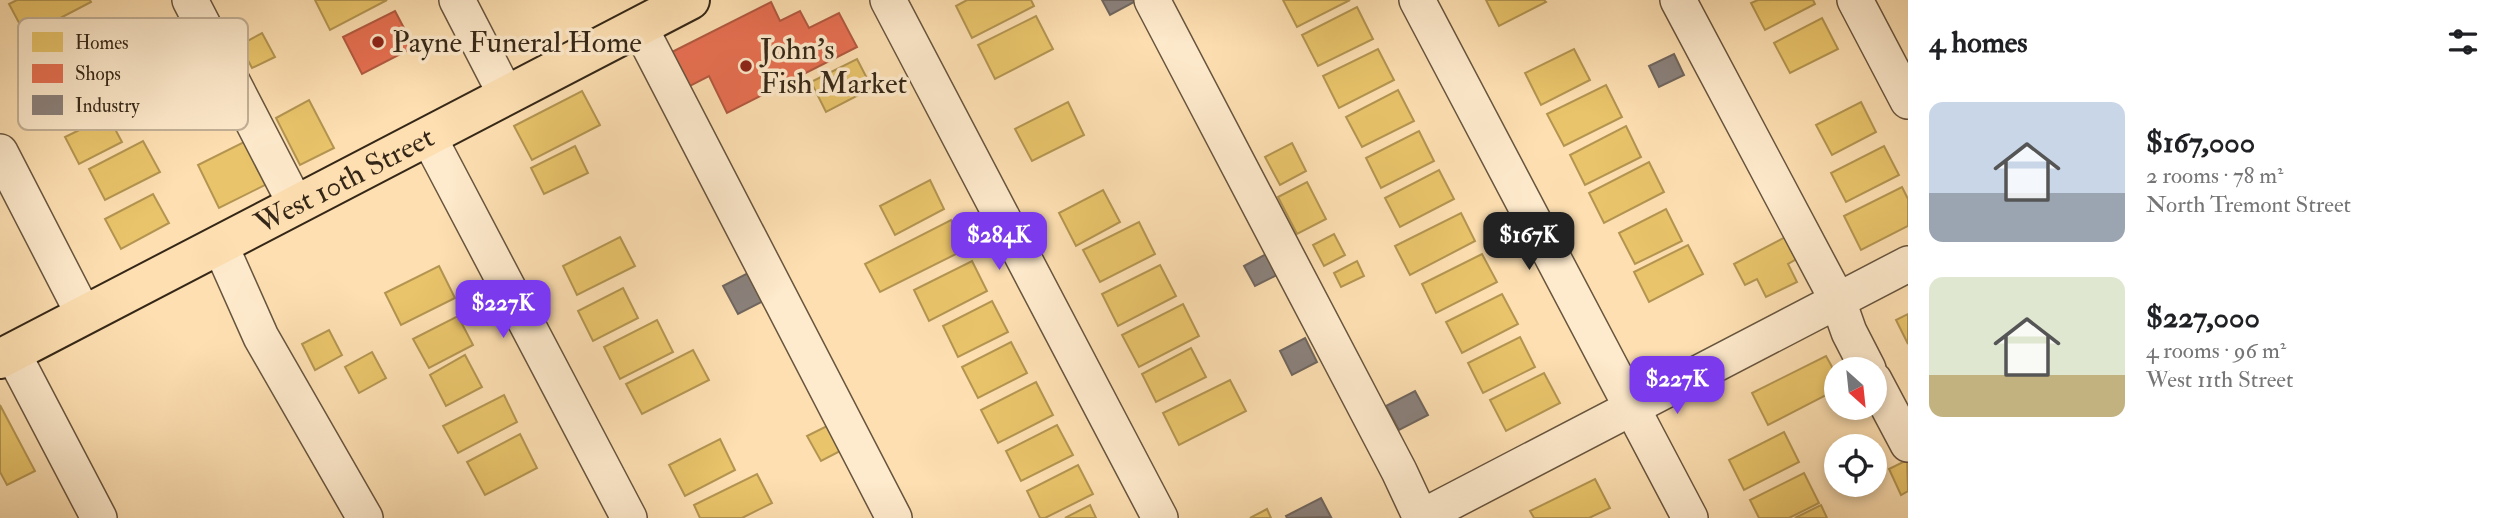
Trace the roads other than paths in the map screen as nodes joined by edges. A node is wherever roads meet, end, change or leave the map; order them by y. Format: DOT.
graph roads {
  1 [pos="190,0"];
  2 [pos="457,0"];
  3 [pos="690,0"];
  4 [pos="888,0"];
  5 [pos="1152,0"];
  6 [pos="1417,0"];
  7 [pos="1678,0"];
  8 [pos="1855,0"];
  9 [pos="199,18"];
  10 [pos="639,26"];
  11 [pos="506,96"];
  12 [pos="1908,101"];
  13 [pos="248,112"];
  14 [pos="428,136"];
  15 [pos="0,152"];
  16 [pos="296,205"];
  17 [pos="220,245"];
  18 [pos="1908,264"];
  19 [pos="1838,301"];
  20 [pos="84,315"];
  21 [pos="6,356"];
  22 [pos="1862,357"];
  23 [pos="1887,404"];
  24 [pos="1632,408"];
  25 [pos="1908,444"];
  26 [pos="99,518"];
  27 [pos="365,518"];
  28 [pos="629,518"];
  29 [pos="894,518"];
  30 [pos="1160,518"];
  31 [pos="1420,518"];
  32 [pos="1690,518"];
  1 -- 9 [label="street"];
  2 -- 11 [label="street"];
  3 -- 10 [label="main road, West 10th Street"];
  4 -- 30 [label="street"];
  5 -- 31 [label="street"];
  6 -- 24 [label="street"];
  7 -- 19 [label="street"];
  8 -- 12 [label="street"];
  10 -- 11 [label="main road, West 10th Street"];
  10 -- 29 [label="street"];
  11 -- 14 [label="main road, West 10th Street"];
  13 -- 16 [label="street"];
  14 -- 16 [label="main road, West 10th Street"];
  14 -- 28 [label="street"];
  15 -- 20 [label="street"];
  16 -- 17 [label="main road, West 10th Street"];
  17 -- 20 [label="main road, West 10th Street"];
  17 -- 27 [label="street"];
  18 -- 19 [label="street"];
  19 -- 22 [label="street"];
  19 -- 24 [label="street"];
  20 -- 21 [label="main road, West 10th Street"];
  21 -- 26 [label="street"];
  23 -- 25 [label="street"];
  24 -- 31 [label="street"];
  24 -- 32 [label="street"];
}
